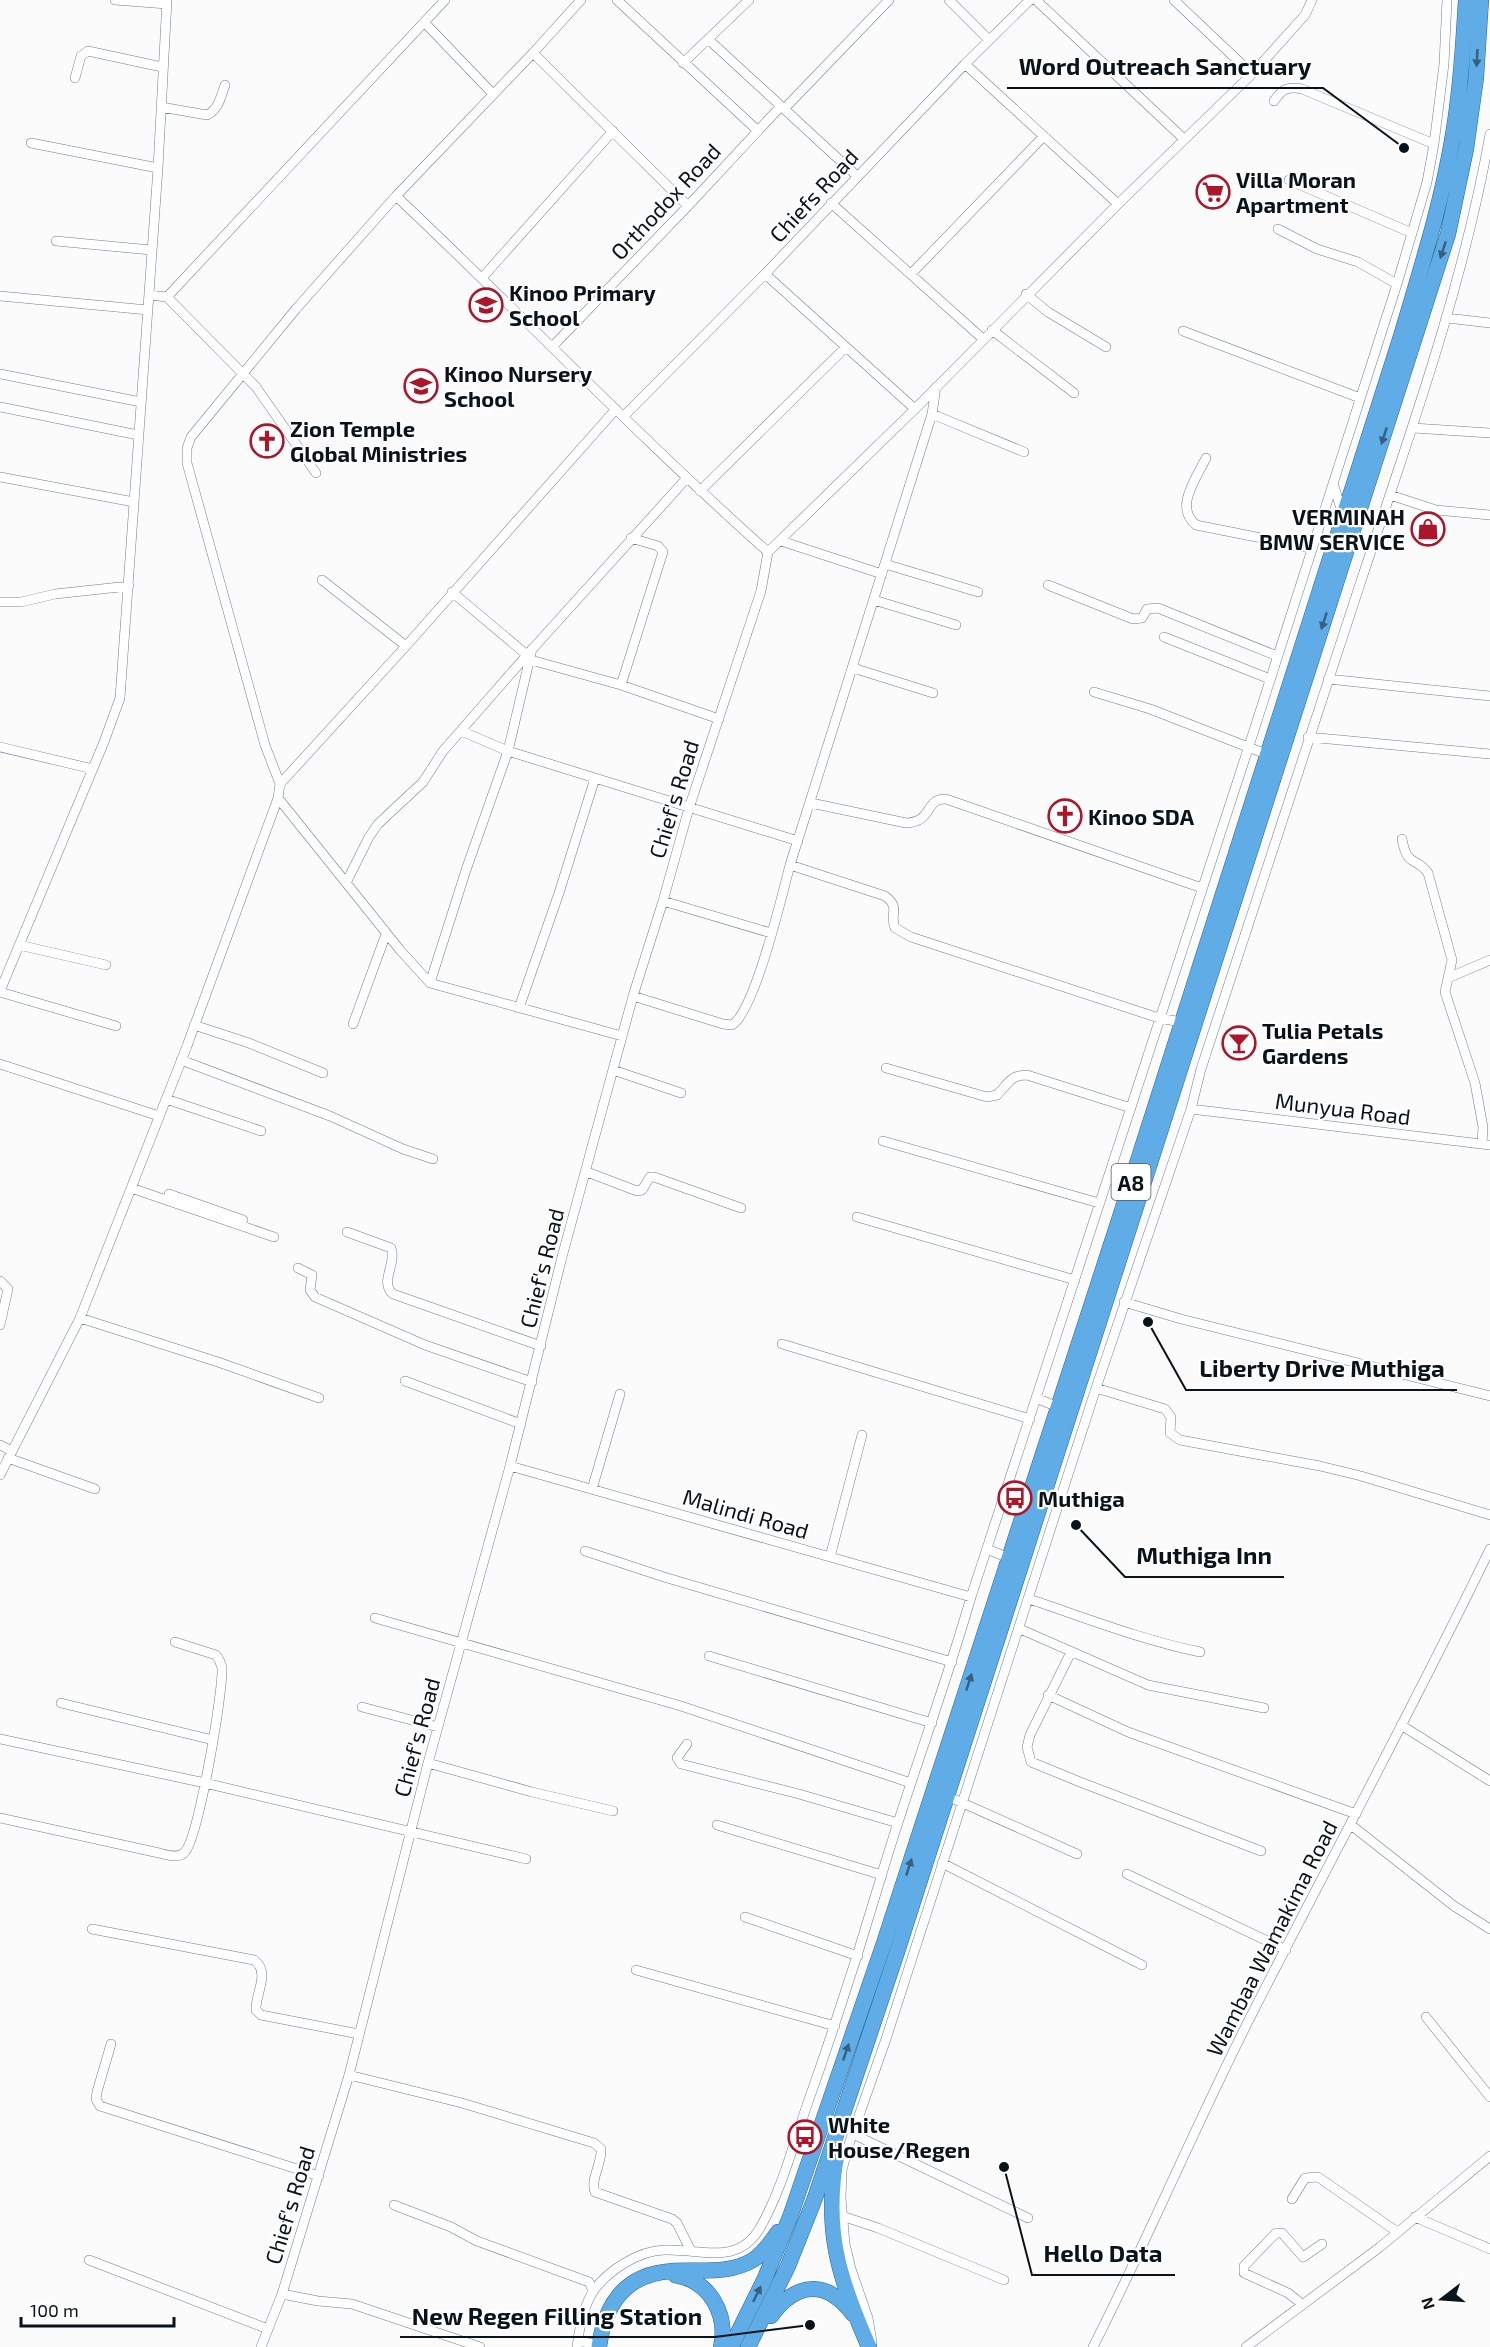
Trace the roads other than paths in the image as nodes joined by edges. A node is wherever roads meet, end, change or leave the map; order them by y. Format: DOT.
graph roads {
  1 [pos="115,0"];
  2 [pos="445,0"];
  3 [pos="581,0"];
  4 [pos="617,0"];
  5 [pos="749,0"];
  6 [pos="889,0"];
  7 [pos="949,0"];
  8 [pos="1030,0"];
  9 [pos="1036,0"];
  10 [pos="1174,0"];
  11 [pos="1312,0"];
  12 [pos="1447,0"];
  13 [pos="1466,0"];
  14 [pos="1481,0"];
  15 [pos="167,2"];
  16 [pos="424,22"];
  17 [pos="708,39"];
  18 [pos="989,40"];
  19 [pos="533,53"];
  20 [pos="683,63"];
  21 [pos="964,64"];
  22 [pos="162,67"];
  23 [pos="1252,74"];
  24 [pos="75,78"];
  25 [pos="225,85"];
  26 [pos="493,93"];
  27 [pos="1274,101"];
  28 [pos="161,107"];
  29 [pos="782,108"];
  30 [pos="757,130"];
  31 [pos="613,131"];
  32 [pos="1490,134"];
  33 [pos="1044,136"];
  34 [pos="1184,139"];
  35 [pos="31,144"];
  36 [pos="1434,144"];
  37 [pos="158,168"];
  38 [pos="1487,170"];
  39 [pos="857,176"];
  40 [pos="1289,180"];
  41 [pos="396,196"];
  42 [pos="831,203"];
  43 [pos="1118,204"];
  44 [pos="688,206"];
  45 [pos="1278,229"];
  46 [pos="1412,233"];
  47 [pos="56,241"];
  48 [pos="151,250"];
  49 [pos="765,274"];
  50 [pos="911,274"];
  51 [pos="482,278"];
  52 [pos="1397,284"];
  53 [pos="1026,294"];
  54 [pos="149,295"];
  55 [pos="0,296"];
  56 [pos="167,297"];
  57 [pos="148,310"];
  58 [pos="1447,318"];
  59 [pos="1490,323"];
  60 [pos="992,330"];
  61 [pos="1183,332"];
  62 [pos="983,339"];
  63 [pos="552,347"];
  64 [pos="846,347"];
  65 [pos="1106,347"];
  66 [pos="0,374"];
  67 [pos="242,374"];
  68 [pos="936,387"];
  69 [pos="1074,393"];
  70 [pos="1360,398"];
  71 [pos="141,402"];
  72 [pos="0,407"];
  73 [pos="616,409"];
  74 [pos="915,409"];
  75 [pos="932,414"];
  76 [pos="624,416"];
  77 [pos="1413,428"];
  78 [pos="1490,433"];
  79 [pos="138,435"];
  80 [pos="1024,452"];
  81 [pos="1206,458"];
  82 [pos="316,473"];
  83 [pos="0,477"];
  84 [pos="687,479"];
  85 [pos="1333,483"];
  86 [pos="700,491"];
  87 [pos="1390,495"];
  88 [pos="134,501"];
  89 [pos="1343,515"];
  90 [pos="1490,515"];
  91 [pos="631,538"];
  92 [pos="781,542"];
  93 [pos="1312,548"];
  94 [pos="768,552"];
  95 [pos="883,569"];
  96 [pos="322,580"];
  97 [pos="1048,585"];
  98 [pos="129,586"];
  99 [pos="453,592"];
  100 [pos="978,592"];
  101 [pos="874,600"];
  102 [pos="0,602"];
  103 [pos="956,625"];
  104 [pos="1164,637"];
  105 [pos="406,646"];
  106 [pos="530,655"];
  107 [pos="1277,656"];
  108 [pos="853,668"];
  109 [pos="1270,679"];
  110 [pos="1328,679"];
  111 [pos="621,685"];
  112 [pos="1094,692"];
  113 [pos="933,693"];
  114 [pos="1490,696"];
  115 [pos="719,719"];
  116 [pos="461,731"];
  117 [pos="1308,737"];
  118 [pos="1249,746"];
  119 [pos="0,747"];
  120 [pos="508,751"];
  121 [pos="1266,754"];
  122 [pos="1490,754"];
  123 [pos="93,769"];
  124 [pos="595,778"];
  125 [pos="280,784"];
  126 [pos="278,798"];
  127 [pos="811,803"];
  128 [pos="689,808"];
  129 [pos="1402,839"];
  130 [pos="798,841"];
  131 [pos="790,865"];
  132 [pos="346,883"];
  133 [pos="1202,888"];
  134 [pos="663,901"];
  135 [pos="771,933"];
  136 [pos="386,934"];
  137 [pos="19,945"];
  138 [pos="1490,960"];
  139 [pos="106,965"];
  140 [pos="4,968"];
  141 [pos="1448,978"];
  142 [pos="430,983"];
  143 [pos="0,992"];
  144 [pos="633,996"];
  145 [pos="1200,1007"];
  146 [pos="519,1008"];
  147 [pos="1219,1013"];
  148 [pos="1159,1018"];
  149 [pos="1181,1022"];
  150 [pos="353,1024"];
  151 [pos="194,1025"];
  152 [pos="116,1026"];
  153 [pos="622,1036"];
  154 [pos="181,1060"];
  155 [pos="0,1064"];
  156 [pos="1182,1064"];
  157 [pos="886,1068"];
  158 [pos="1201,1069"];
  159 [pos="613,1070"];
  160 [pos="323,1073"];
  161 [pos="681,1094"];
  162 [pos="166,1099"];
  163 [pos="1131,1108"];
  164 [pos="1191,1109"];
  165 [pos="159,1116"];
  166 [pos="261,1131"];
  167 [pos="883,1141"];
  168 [pos="1486,1145"];
  169 [pos="433,1159"];
  170 [pos="587,1172"];
  171 [pos="132,1185"];
  172 [pos="1100,1203"];
  173 [pos="741,1208"];
  174 [pos="1133,1215"];
  175 [pos="858,1217"];
  176 [pos="243,1220"];
  177 [pos="1152,1222"];
  178 [pos="347,1232"];
  179 [pos="274,1237"];
  180 [pos="298,1268"];
  181 [pos="1075,1280"];
  182 [pos="0,1281"];
  183 [pos="1124,1302"];
  184 [pos="80,1318"];
  185 [pos="0,1326"];
  186 [pos="782,1344"];
  187 [pos="541,1346"];
  188 [pos="405,1381"];
  189 [pos="532,1382"];
  190 [pos="1096,1388"];
  191 [pos="620,1394"];
  192 [pos="1490,1396"];
  193 [pos="319,1398"];
  194 [pos="1036,1398"];
  195 [pos="1058,1407"];
  196 [pos="1030,1419"];
  197 [pos="521,1424"];
  198 [pos="862,1435"];
  199 [pos="0,1445"];
  200 [pos="10,1455"];
  201 [pos="510,1466"];
  202 [pos="0,1475"];
  203 [pos="95,1489"];
  204 [pos="592,1489"];
  205 [pos="1490,1515"];
  206 [pos="987,1549"];
  207 [pos="585,1551"];
  208 [pos="1489,1555"];
  209 [pos="830,1557"];
  210 [pos="1016,1559"];
  211 [pos="1040,1565"];
  212 [pos="971,1597"];
  213 [pos="1029,1599"];
  214 [pos="375,1618"];
  215 [pos="1020,1629"];
  216 [pos="175,1642"];
  217 [pos="463,1642"];
  218 [pos="1071,1652"];
  219 [pos="1200,1652"];
  220 [pos="709,1656"];
  221 [pos="952,1662"];
  222 [pos="1048,1695"];
  223 [pos="61,1702"];
  224 [pos="362,1707"];
  225 [pos="1264,1708"];
  226 [pos="932,1723"];
  227 [pos="1401,1725"];
  228 [pos="438,1727"];
  229 [pos="0,1739"];
  230 [pos="213,1740"];
  231 [pos="687,1744"];
  232 [pos="428,1763"];
  233 [pos="1490,1781"];
  234 [pos="205,1783"];
  235 [pos="911,1783"];
  236 [pos="947,1796"];
  237 [pos="961,1803"];
  238 [pos="613,1811"];
  239 [pos="1356,1814"];
  240 [pos="0,1818"];
  241 [pos="898,1823"];
  242 [pos="717,1825"];
  243 [pos="1351,1825"];
  244 [pos="411,1832"];
  245 [pos="1261,1851"];
  246 [pos="1077,1854"];
  247 [pos="526,1859"];
  248 [pos="942,1863"];
  249 [pos="1127,1874"];
  250 [pos="882,1875"];
  251 [pos="745,1917"];
  252 [pos="92,1929"];
  253 [pos="1490,1929"];
  254 [pos="1286,1950"];
  255 [pos="858,1956"];
  256 [pos="1142,1965"];
  257 [pos="891,1968"];
  258 [pos="636,1970"];
  259 [pos="906,1975"];
  260 [pos="1426,2017"];
  261 [pos="835,2026"];
  262 [pos="359,2034"];
  263 [pos="111,2044"];
  264 [pos="856,2070"];
  265 [pos="818,2074"];
  266 [pos="349,2075"];
  267 [pos="836,2081"];
  268 [pos="1490,2097"];
  269 [pos="853,2134"];
  270 [pos="796,2139"];
  271 [pos="813,2146"];
  272 [pos="1490,2157"];
  273 [pos="319,2176"];
  274 [pos="1292,2199"];
  275 [pos="394,2205"];
  276 [pos="842,2216"];
  277 [pos="790,2217"];
  278 [pos="1415,2217"];
  279 [pos="1028,2218"];
  280 [pos="1396,2231"];
  281 [pos="1322,2244"];
  282 [pos="1490,2249"];
  283 [pos="692,2251"];
  284 [pos="89,2260"];
  285 [pos="661,2272"];
  286 [pos="1004,2280"];
  287 [pos="593,2291"];
  288 [pos="282,2294"];
  289 [pos="1302,2304"];
  290 [pos="857,2319"];
  291 [pos="268,2329"];
  292 [pos="578,2344"];
  293 [pos="599,2346"];
  294 [pos="261,2347"];
  295 [pos="480,2347"];
  296 [pos="722,2347"];
  297 [pos="731,2347"];
  298 [pos="748,2347"];
  299 [pos="754,2347"];
  300 [pos="871,2347"];
  301 [pos="1093,2347"];
  302 [pos="1246,2347"];
  1 -- 15 [label="street"];
  2 -- 16 [label="street"];
  3 -- 19 [label="street"];
  4 -- 20 [label="street"];
  5 -- 17 [label="street"];
  6 -- 29 [label="street, Orthodox Road"];
  7 -- 18 [label="street"];
  8 -- 18 [label="street, Chiefs Road"];
  9 -- 34 [label="street"];
  10 -- 23 [label="street"];
  11 -- 23 [label="street"];
  12 -- 36 [label="street"];
  13 -- 89 [label="highway, A8"];
  14 -- 145 [label="highway, A8, one-way"];
  15 -- 22 [label="street"];
  16 -- 26 [label="street"];
  16 -- 56 [label="street"];
  17 -- 20 [label="street"];
  17 -- 29 [label="street"];
  18 -- 21 [label="street, Chiefs Road"];
  19 -- 26 [label="street"];
  19 -- 31 [label="street"];
  20 -- 30 [label="street"];
  21 -- 33 [label="street"];
  21 -- 39 [label="street, Chiefs Road"];
  22 -- 24 [label="street"];
  22 -- 28 [label="street"];
  23 -- 34 [label="street"];
  25 -- 28 [label="street"];
  26 -- 41 [label="street"];
  27 -- 36 [label="street"];
  28 -- 37 [label="street"];
  29 -- 30 [label="street, Orthodox Road"];
  29 -- 39 [label="street"];
  30 -- 44 [label="street, Orthodox Road"];
  31 -- 44 [label="street"];
  31 -- 51 [label="street"];
  32 -- 38 [label="street"];
  33 -- 43 [label="street"];
  33 -- 50 [label="street"];
  34 -- 43 [label="street"];
  35 -- 37 [label="street"];
  36 -- 46 [label="street"];
  37 -- 48 [label="street"];
  38 -- 58 [label="street"];
  39 -- 42 [label="street, Chiefs Road"];
  40 -- 46 [label="street"];
  41 -- 51 [label="street"];
  41 -- 67 [label="street"];
  42 -- 49 [label="street, Chiefs Road"];
  42 -- 50 [label="street"];
  43 -- 53 [label="street"];
  44 -- 63 [label="street, Orthodox Road"];
  45 -- 52 [label="street"];
  46 -- 52 [label="street"];
  47 -- 48 [label="street"];
  48 -- 54 [label="street"];
  49 -- 64 [label="street"];
  49 -- 76 [label="street, Chiefs Road"];
  50 -- 62 [label="street"];
  51 -- 63 [label="street"];
  52 -- 70 [label="street"];
  53 -- 60 [label="street"];
  53 -- 65 [label="street"];
  54 -- 56 [label="street"];
  54 -- 57 [label="street"];
  55 -- 57 [label="street"];
  56 -- 67 [label="street"];
  57 -- 71 [label="street"];
  58 -- 59 [label="street"];
  58 -- 77 [label="street"];
  60 -- 62 [label="street"];
  60 -- 69 [label="street"];
  61 -- 70 [label="street"];
  62 -- 68 [label="street"];
  63 -- 73 [label="street"];
  64 -- 74 [label="street"];
  64 -- 86 [label="street"];
  66 -- 71 [label="street"];
  67 -- 82 [label="street"];
  67 -- 125 [label="street"];
  68 -- 74 [label="street"];
  68 -- 75 [label="street"];
  70 -- 85 [label="street"];
  71 -- 79 [label="street"];
  72 -- 79 [label="street"];
  73 -- 76 [label="street"];
  73 -- 99 [label="street"];
  74 -- 92 [label="street"];
  75 -- 80 [label="street"];
  75 -- 95 [label="street"];
  76 -- 84 [label="street"];
  77 -- 78 [label="street"];
  77 -- 87 [label="street"];
  79 -- 88 [label="street"];
  81 -- 93 [label="street"];
  83 -- 88 [label="street"];
  84 -- 86 [label="street"];
  84 -- 91 [label="street"];
  85 -- 89 [label="street"];
  85 -- 93 [label="street"];
  86 -- 94 [label="street"];
  87 -- 90 [label="street"];
  87 -- 110 [label="street"];
  88 -- 98 [label="street"];
  89 -- 121 [label="highway, A8"];
  91 -- 106 [label="street"];
  91 -- 111 [label="street"];
  92 -- 94 [label="street"];
  92 -- 95 [label="street"];
  93 -- 107 [label="street"];
  94 -- 115 [label="street, Chief's Road"];
  95 -- 100 [label="street"];
  95 -- 101 [label="street"];
  96 -- 105 [label="street"];
  97 -- 107 [label="street"];
  98 -- 102 [label="street"];
  98 -- 123 [label="street"];
  99 -- 105 [label="street"];
  99 -- 106 [label="street"];
  101 -- 103 [label="street"];
  101 -- 108 [label="street"];
  104 -- 109 [label="street"];
  105 -- 125 [label="street"];
  106 -- 111 [label="street"];
  106 -- 116 [label="street"];
  106 -- 120 [label="street"];
  107 -- 109 [label="street"];
  108 -- 113 [label="street"];
  108 -- 127 [label="street"];
  109 -- 118 [label="street"];
  110 -- 114 [label="street"];
  110 -- 117 [label="street"];
  111 -- 115 [label="street"];
  112 -- 118 [label="street"];
  115 -- 128 [label="street, Chief's Road"];
  116 -- 120 [label="street"];
  116 -- 132 [label="street"];
  117 -- 122 [label="street"];
  117 -- 147 [label="street"];
  118 -- 121 [label="street"];
  118 -- 133 [label="street"];
  119 -- 123 [label="street"];
  120 -- 124 [label="street"];
  120 -- 142 [label="street"];
  121 -- 149 [label="highway, A8"];
  123 -- 137 [label="street"];
  124 -- 128 [label="street"];
  124 -- 146 [label="street"];
  125 -- 126 [label="street"];
  126 -- 132 [label="street"];
  126 -- 151 [label="street"];
  127 -- 130 [label="street"];
  127 -- 133 [label="street"];
  128 -- 130 [label="street"];
  128 -- 134 [label="street, Chief's Road"];
  129 -- 141 [label="street"];
  130 -- 131 [label="street"];
  131 -- 135 [label="street"];
  131 -- 148 [label="street"];
  132 -- 136 [label="street"];
  133 -- 148 [label="street"];
  134 -- 135 [label="street"];
  134 -- 144 [label="street, Chief's Road"];
  135 -- 144 [label="street"];
  136 -- 142 [label="street"];
  136 -- 150 [label="street"];
  137 -- 139 [label="street"];
  137 -- 140 [label="street"];
  138 -- 141 [label="street"];
  140 -- 143 [label="street"];
  141 -- 168 [label="street"];
  142 -- 146 [label="street"];
  143 -- 152 [label="street"];
  144 -- 153 [label="street, Chief's Road"];
  145 -- 147 [label="street"];
  145 -- 156 [label="highway, A8"];
  146 -- 153 [label="street"];
  147 -- 158 [label="street"];
  148 -- 149 [label="street"];
  148 -- 163 [label="street"];
  149 -- 195 [label="highway, A8"];
  151 -- 154 [label="street"];
  151 -- 160 [label="street"];
  153 -- 159 [label="street, Chief's Road"];
  154 -- 162 [label="street"];
  154 -- 169 [label="street"];
  155 -- 165 [label="street"];
  156 -- 158 [label="street"];
  156 -- 174 [label="highway, A8"];
  157 -- 163 [label="street"];
  158 -- 164 [label="street"];
  159 -- 161 [label="street"];
  159 -- 170 [label="street, Chief's Road"];
  162 -- 165 [label="street"];
  162 -- 166 [label="street"];
  163 -- 172 [label="street"];
  164 -- 168 [label="street, Munyua Road"];
  164 -- 177 [label="street"];
  165 -- 171 [label="street"];
  167 -- 172 [label="street"];
  170 -- 173 [label="street"];
  170 -- 187 [label="street, Chief's Road"];
  171 -- 176 [label="street"];
  171 -- 179 [label="street"];
  171 -- 184 [label="street"];
  172 -- 181 [label="street"];
  174 -- 177 [label="street"];
  174 -- 210 [label="highway, A8"];
  175 -- 181 [label="street"];
  177 -- 183 [label="street"];
  178 -- 187 [label="street"];
  180 -- 189 [label="street"];
  181 -- 194 [label="street"];
  182 -- 185 [label="street"];
  183 -- 190 [label="street"];
  183 -- 192 [label="street"];
  184 -- 193 [label="street"];
  184 -- 200 [label="street"];
  186 -- 196 [label="street"];
  187 -- 189 [label="street, Chief's Road"];
  188 -- 197 [label="street"];
  189 -- 197 [label="street, Chief's Road"];
  190 -- 205 [label="street"];
  190 -- 211 [label="street"];
  191 -- 204 [label="street"];
  194 -- 195 [label="street"];
  194 -- 196 [label="street"];
  195 -- 210 [label="highway, A8"];
  196 -- 206 [label="street"];
  197 -- 201 [label="street, Chief's Road"];
  198 -- 209 [label="street"];
  199 -- 200 [label="street"];
  200 -- 202 [label="street"];
  200 -- 203 [label="street"];
  201 -- 204 [label="street, Malindi Road"];
  201 -- 217 [label="street, Chief's Road"];
  204 -- 209 [label="street, Malindi Road"];
  206 -- 210 [label="street"];
  206 -- 212 [label="street"];
  207 -- 221 [label="street"];
  208 -- 227 [label="street, Wambaa Wamakima Road"];
  209 -- 212 [label="street, Malindi Road"];
  210 -- 211 [label="street"];
  210 -- 236 [label="highway, A8"];
  267 -- 210 [label="highway, A8, one-way"];
  211 -- 213 [label="street"];
  212 -- 221 [label="street"];
  213 -- 215 [label="street"];
  213 -- 219 [label="street"];
  214 -- 217 [label="street"];
  215 -- 218 [label="street"];
  215 -- 237 [label="street"];
  216 -- 230 [label="street"];
  217 -- 228 [label="street, Chief's Road"];
  217 -- 235 [label="street"];
  218 -- 222 [label="street"];
  218 -- 225 [label="street"];
  220 -- 226 [label="street"];
  221 -- 226 [label="street"];
  222 -- 239 [label="street"];
  222 -- 245 [label="street"];
  223 -- 230 [label="street"];
  224 -- 228 [label="street"];
  226 -- 235 [label="street"];
  227 -- 233 [label="street"];
  227 -- 239 [label="street, Wambaa Wamakima Road"];
  228 -- 232 [label="street, Chief's Road"];
  229 -- 234 [label="street"];
  230 -- 234 [label="street"];
  231 -- 241 [label="street"];
  232 -- 238 [label="street"];
  232 -- 244 [label="street, Chief's Road"];
  234 -- 240 [label="street"];
  234 -- 244 [label="street"];
  235 -- 241 [label="street"];
  236 -- 237 [label="street"];
  236 -- 257 [label="highway, A8"];
  237 -- 246 [label="street"];
  237 -- 248 [label="street"];
  239 -- 243 [label="street, Wambaa Wamakima Road"];
  241 -- 250 [label="street"];
  242 -- 250 [label="street"];
  243 -- 253 [label="street"];
  243 -- 254 [label="street, Wambaa Wamakima Road"];
  244 -- 247 [label="street"];
  244 -- 262 [label="street, Chief's Road"];
  248 -- 256 [label="street"];
  248 -- 259 [label="street"];
  249 -- 254 [label="street"];
  250 -- 255 [label="street"];
  251 -- 255 [label="street"];
  252 -- 262 [label="street"];
  254 -- 301 [label="street, Wambaa Wamakima Road"];
  255 -- 261 [label="street"];
  257 -- 259 [label="street"];
  257 -- 264 [label="highway, A8"];
  258 -- 261 [label="street"];
  259 -- 269 [label="street"];
  260 -- 268 [label="street"];
  261 -- 265 [label="street"];
  262 -- 266 [label="street, Chief's Road"];
  263 -- 273 [label="street"];
  264 -- 290 [label="highway"];
  264 -- 298 [label="highway, A8"];
  265 -- 267 [label="street"];
  265 -- 270 [label="street"];
  266 -- 273 [label="street, Chief's Road"];
  266 -- 283 [label="street"];
  267 -- 271 [label="highway, A8"];
  269 -- 276 [label="street"];
  269 -- 279 [label="street"];
  270 -- 271 [label="street"];
  270 -- 283 [label="street"];
  271 -- 277 [label="highway, A8"];
  272 -- 278 [label="street"];
  273 -- 288 [label="street, Chief's Road"];
  274 -- 280 [label="street"];
  275 -- 287 [label="street"];
  276 -- 286 [label="street"];
  276 -- 300 [label="street"];
  277 -- 285 [label="highway"];
  297 -- 277 [label="highway, A8, one-way"];
  278 -- 280 [label="street"];
  278 -- 282 [label="street"];
  280 -- 289 [label="street"];
  281 -- 289 [label="street"];
  283 -- 287 [label="street"];
  284 -- 291 [label="street"];
  285 -- 293 [label="highway"];
  285 -- 296 [label="highway"];
  287 -- 292 [label="street"];
  288 -- 291 [label="street"];
  288 -- 295 [label="street, Chief's Road"];
  289 -- 302 [label="street"];
  290 -- 299 [label="highway"];
  290 -- 300 [label="highway"];
  291 -- 294 [label="street"];
  292 -- 293 [label="street"];
}
